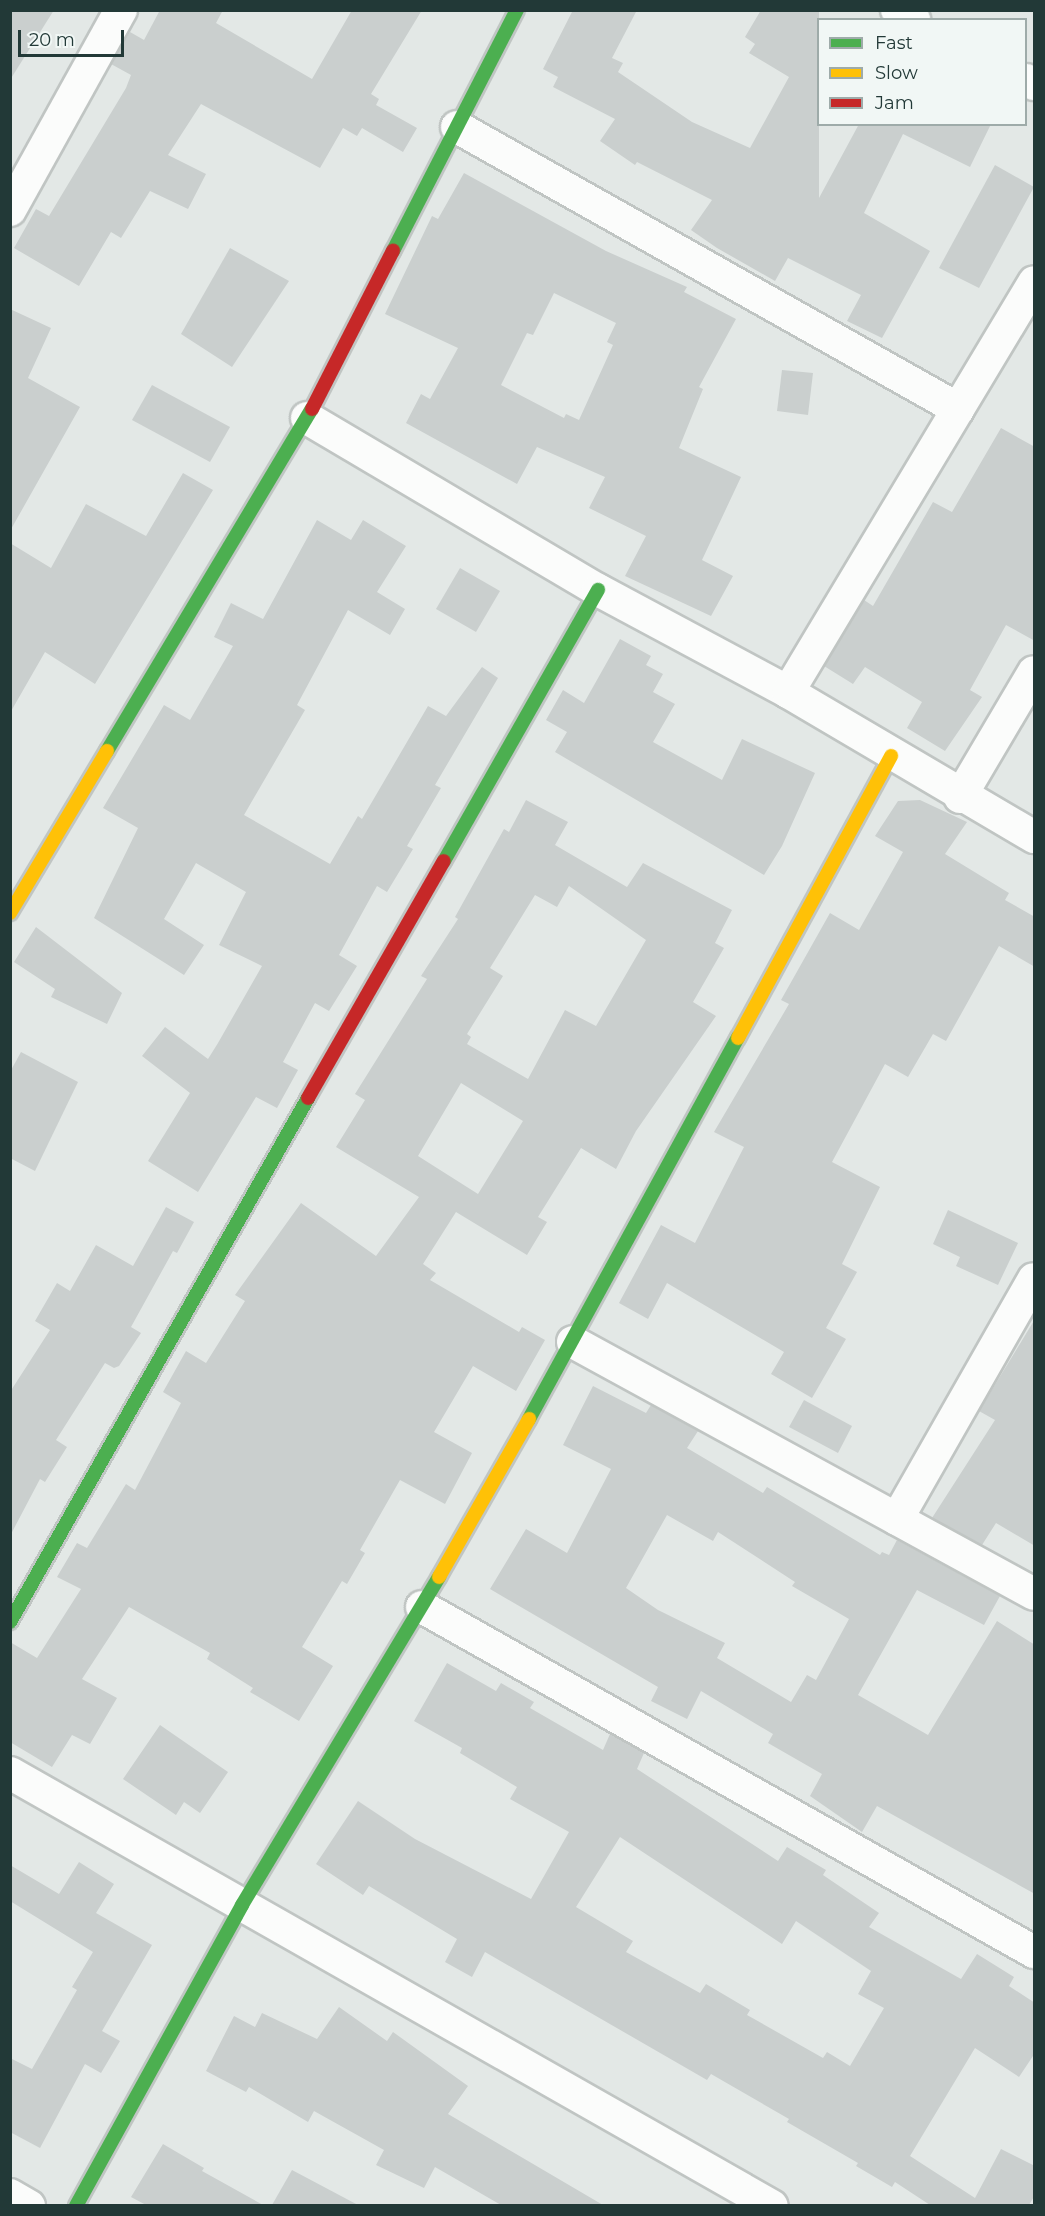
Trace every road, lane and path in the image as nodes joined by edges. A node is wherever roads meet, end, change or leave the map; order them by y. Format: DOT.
graph roads {
  1 [pos="121,10"];
  2 [pos="517,10"];
  3 [pos="897,10"];
  4 [pos="911,18"];
  5 [pos="457,127"];
  6 [pos="10,210"];
  7 [pos="1035,282"];
  8 [pos="958,409"];
  9 [pos="307,418"];
  10 [pos="598,590"];
  11 [pos="1035,672"];
  12 [pos="788,692"];
  13 [pos="891,756"];
  14 [pos="960,797"];
  15 [pos="1035,837"];
  16 [pos="10,914"];
  17 [pos="1035,1279"];
  18 [pos="573,1342"];
  19 [pos="897,1519"];
  20 [pos="1035,1594"];
  21 [pos="422,1607"];
  22 [pos="10,1622"];
  23 [pos="10,1773"];
  24 [pos="242,1905"];
  25 [pos="1035,1952"];
  26 [pos="10,2195"];
  27 [pos="29,2205"];
  28 [pos="76,2205"];
  29 [pos="772,2205"];
  1 -- 6 [label="street"];
  2 -- 5 [label="street"];
  3 -- 4 [label="street"];
  5 -- 8 [label="street"];
  5 -- 9 [label="street"];
  7 -- 8 [label="street"];
  8 -- 12 [label="street"];
  9 -- 10 [label="street"];
  9 -- 16 [label="street"];
  10 -- 12 [label="street"];
  10 -- 22 [label="street"];
  11 -- 14 [label="street"];
  12 -- 13 [label="street"];
  13 -- 14 [label="street"];
  13 -- 18 [label="street"];
  14 -- 15 [label="street"];
  17 -- 19 [label="street"];
  18 -- 19 [label="street"];
  18 -- 21 [label="street"];
  19 -- 20 [label="street"];
  21 -- 24 [label="street"];
  21 -- 25 [label="street"];
  23 -- 24 [label="street"];
  24 -- 28 [label="street"];
  24 -- 29 [label="street"];
  26 -- 27 [label="street"];
}
